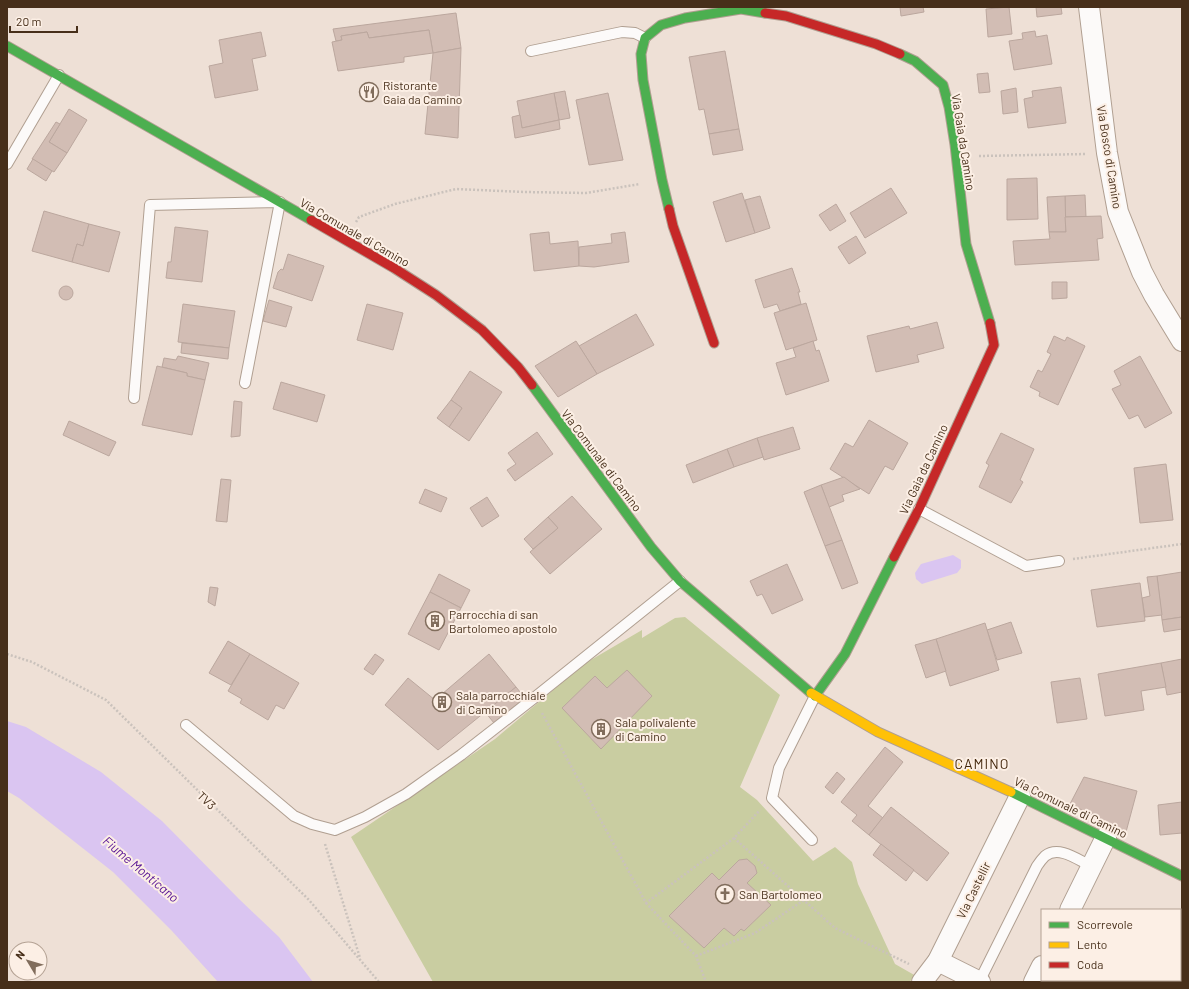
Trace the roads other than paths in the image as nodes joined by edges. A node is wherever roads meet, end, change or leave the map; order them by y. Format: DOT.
graph roads {
  1 [pos="1090,7"];
  2 [pos="645,38"];
  3 [pos="7,46"];
  4 [pos="531,51"];
  5 [pos="59,75"];
  6 [pos="7,164"];
  7 [pos="280,202"];
  8 [pos="1182,341"];
  9 [pos="714,343"];
  10 [pos="245,383"];
  11 [pos="134,398"];
  12 [pos="919,509"];
  13 [pos="1059,561"];
  14 [pos="680,581"];
  15 [pos="815,696"];
  16 [pos="186,725"];
  17 [pos="1020,796"];
  18 [pos="1106,837"];
  19 [pos="812,840"];
  20 [pos="1091,866"];
  21 [pos="1182,876"];
  22 [pos="1070,909"];
  23 [pos="1041,968"];
  24 [pos="930,972"];
  25 [pos="980,982"];
  26 [pos="1034,982"];
  1 -- 8 [label="street, Via Bosco di Camino"];
  2 -- 4 [label="lane"];
  2 -- 9 [label="street"];
  2 -- 12 [label="street, Via Gaia da Camino"];
  3 -- 5 [label="street, Via Comunale di Camino"];
  5 -- 6 [label="lane"];
  5 -- 7 [label="street, Via Comunale di Camino"];
  7 -- 10 [label="lane"];
  7 -- 11 [label="lane"];
  7 -- 14 [label="street, Via Comunale di Camino"];
  12 -- 13 [label="lane"];
  12 -- 15 [label="street, Via Gaia da Camino"];
  14 -- 15 [label="street, Via Comunale di Camino"];
  14 -- 16 [label="lane"];
  15 -- 17 [label="street, Via Comunale di Camino"];
  15 -- 19 [label="lane"];
  17 -- 18 [label="street, Via Comunale di Camino"];
  17 -- 24 [label="street, Via Castellir"];
  18 -- 20 [label="street"];
  18 -- 21 [label="street, Via Comunale di Camino"];
  20 -- 22 [label="street"];
  20 -- 25 [label="lane"];
  23 -- 26 [label="street"];
  24 -- 25 [label="street"];
}
